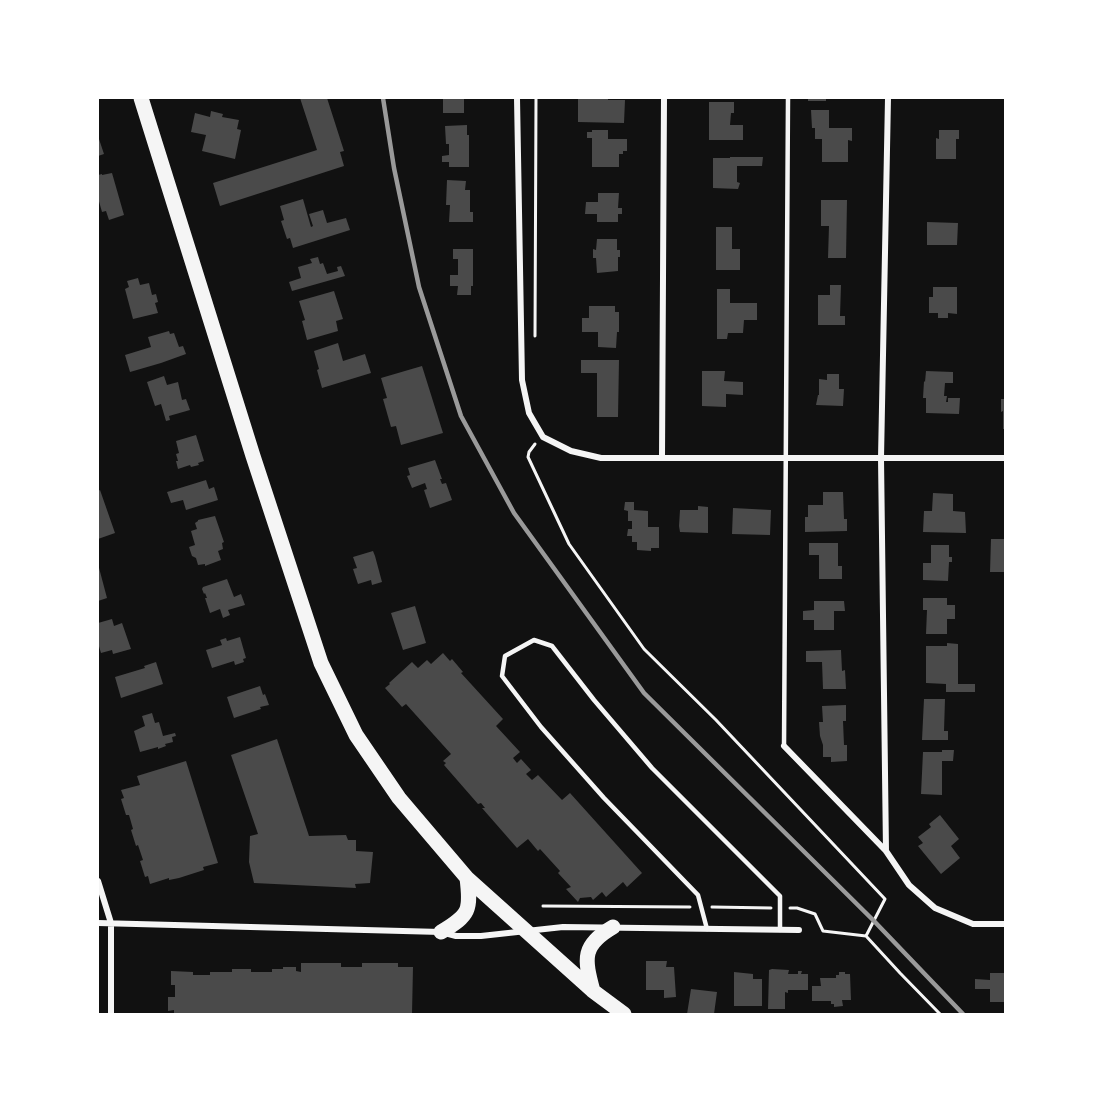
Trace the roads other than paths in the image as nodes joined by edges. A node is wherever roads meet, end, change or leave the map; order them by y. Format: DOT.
graph roads {
  1 [pos="141,98"];
  2 [pos="517,98"];
  3 [pos="664,98"];
  4 [pos="788,98"];
  5 [pos="888,98"];
  6 [pos="662,457"];
  7 [pos="786,458"];
  8 [pos="881,458"];
  9 [pos="1005,458"];
  10 [pos="784,746"];
  11 [pos="886,851"];
  12 [pos="467,878"];
  13 [pos="98,881"];
  14 [pos="98,923"];
  15 [pos="111,923"];
  16 [pos="1005,924"];
  17 [pos="614,927"];
  18 [pos="707,929"];
  19 [pos="780,930"];
  20 [pos="800,930"];
  21 [pos="527,931"];
  22 [pos="441,932"];
  23 [pos="593,990"];
  24 [pos="111,1014"];
  25 [pos="624,1014"];
  1 -- 12 [label="main road"];
  2 -- 6 [label="street"];
  3 -- 6 [label="street"];
  4 -- 7 [label="lane"];
  5 -- 8 [label="street"];
  6 -- 7 [label="street"];
  7 -- 8 [label="street"];
  7 -- 10 [label="lane"];
  8 -- 9 [label="street"];
  8 -- 11 [label="street"];
  10 -- 11 [label="street"];
  11 -- 16 [label="street"];
  12 -- 21 [label="main road"];
  12 -- 22 [label="main road"];
  13 -- 15 [label="street"];
  14 -- 15 [label="street"];
  15 -- 22 [label="street"];
  15 -- 24 [label="street"];
  17 -- 18 [label="street"];
  17 -- 21 [label="street"];
  17 -- 23 [label="main road"];
  18 -- 19 [label="street"];
  18 -- 19 [label="lane"];
  19 -- 20 [label="street"];
  21 -- 22 [label="street"];
  21 -- 23 [label="main road"];
  23 -- 25 [label="main road"];
}
